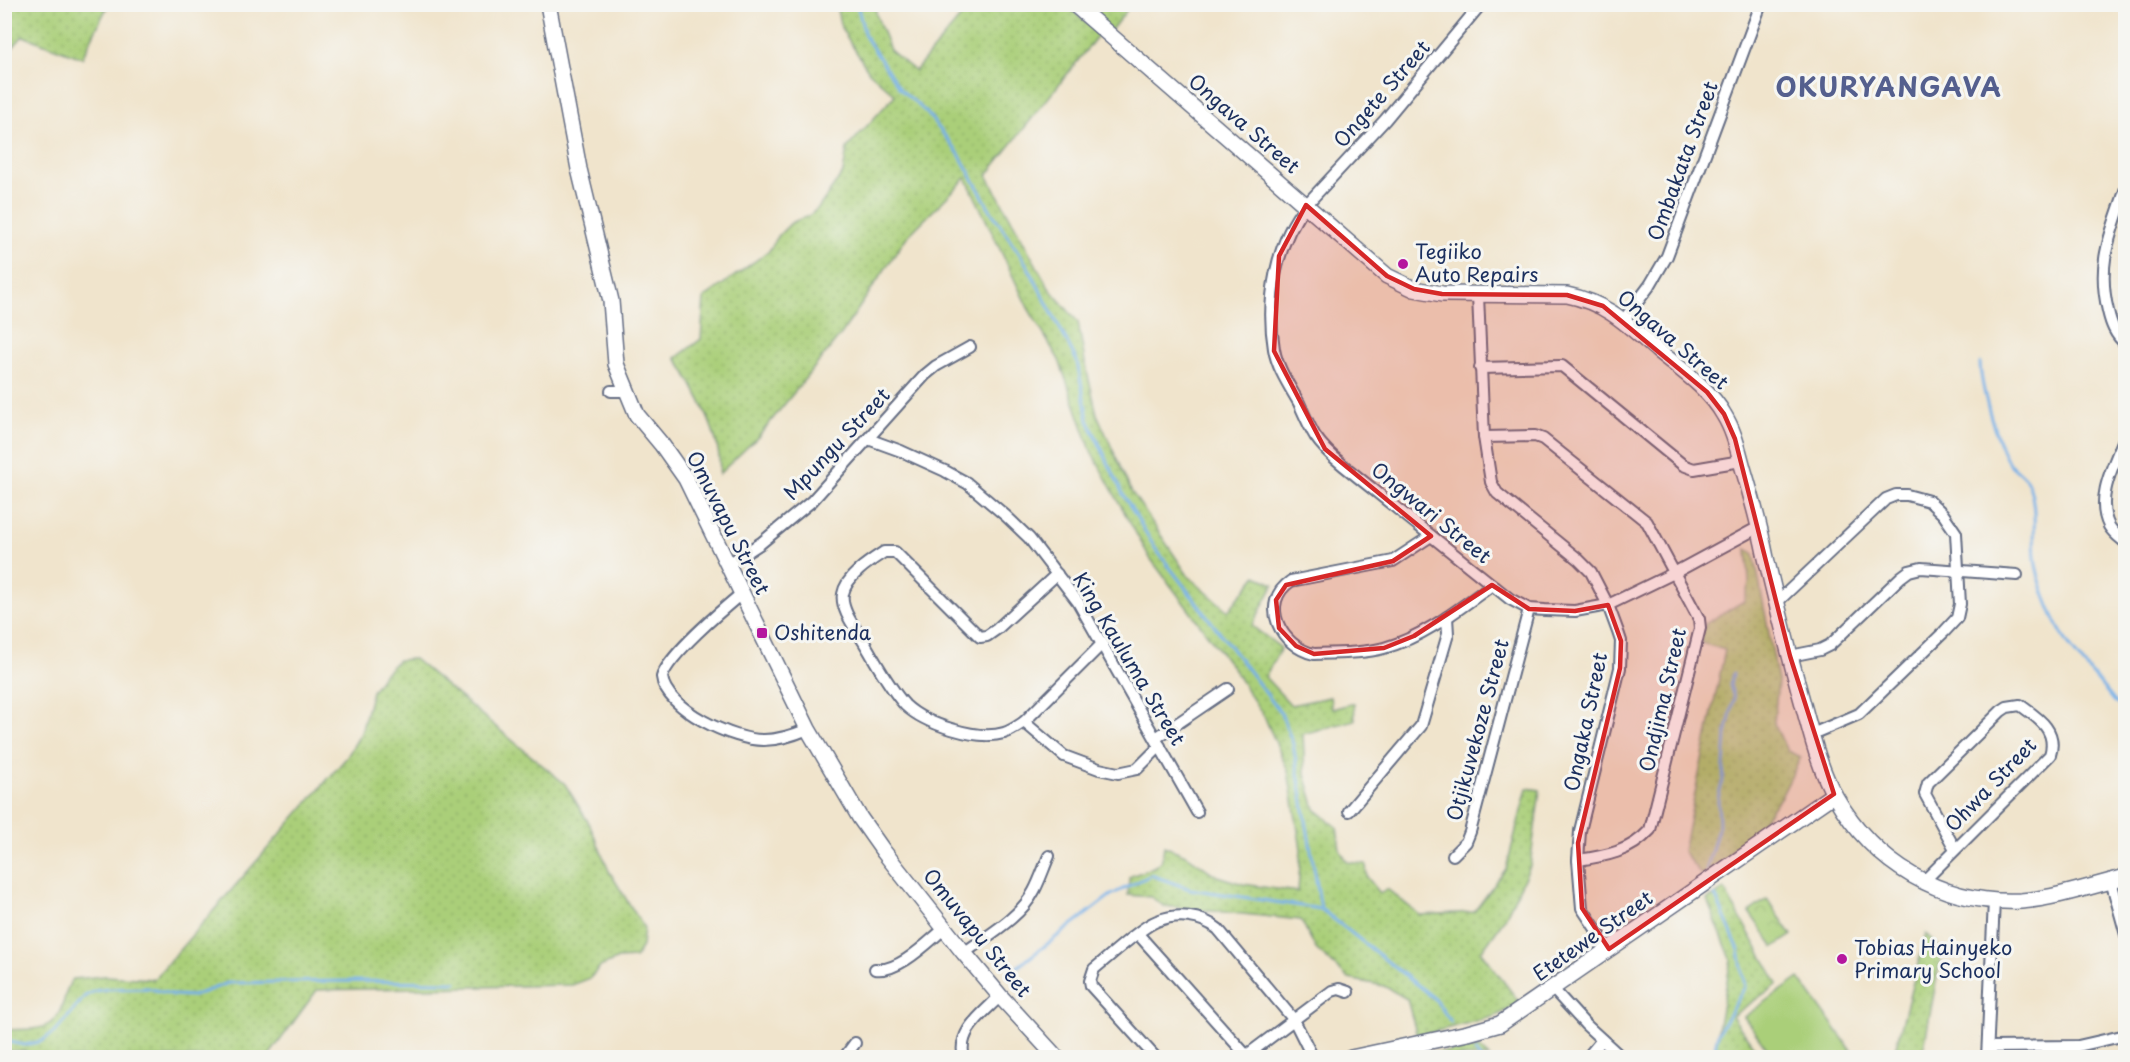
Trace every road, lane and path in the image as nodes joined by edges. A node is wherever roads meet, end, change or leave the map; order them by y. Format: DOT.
graph roads {
  1 [pos="548,4"];
  2 [pos="1074,4"];
  3 [pos="1481,4"];
  4 [pos="1759,5"];
  5 [pos="2126,188"];
  6 [pos="1306,205"];
  7 [pos="2123,206"];
  8 [pos="1478,295"];
  9 [pos="1623,321"];
  10 [pos="2126,344"];
  11 [pos="970,348"];
  12 [pos="1480,368"];
  13 [pos="2126,434"];
  14 [pos="1484,437"];
  15 [pos="868,439"];
  16 [pos="1741,460"];
  17 [pos="1760,527"];
  18 [pos="1431,536"];
  19 [pos="2126,543"];
  20 [pos="728,565"];
  21 [pos="1958,569"];
  22 [pos="1674,573"];
  23 [pos="1057,574"];
  24 [pos="2016,574"];
  25 [pos="1492,585"];
  26 [pos="741,594"];
  27 [pos="1776,603"];
  28 [pos="1608,605"];
  29 [pos="1529,609"];
  30 [pos="1447,617"];
  31 [pos="1103,643"];
  32 [pos="1790,656"];
  33 [pos="1228,689"];
  34 [pos="1024,722"];
  35 [pos="808,729"];
  36 [pos="1812,734"];
  37 [pos="1158,742"];
  38 [pos="1834,794"];
  39 [pos="1197,812"];
  40 [pos="1350,812"];
  41 [pos="1955,849"];
  42 [pos="1453,855"];
  43 [pos="1048,856"];
  44 [pos="1578,860"];
  45 [pos="2118,879"];
  46 [pos="1923,882"];
  47 [pos="1994,900"];
  48 [pos="945,928"];
  49 [pos="1137,934"];
  50 [pos="2126,935"];
  51 [pos="1609,949"];
  52 [pos="964,952"];
  53 [pos="875,969"];
  54 [pos="1553,989"];
  55 [pos="1348,992"];
  56 [pos="1000,996"];
  57 [pos="1294,1020"];
  58 [pos="2126,1035"];
  59 [pos="1602,1040"];
  60 [pos="855,1043"];
  61 [pos="1987,1052"];
  62 [pos="1244,1056"];
  63 [pos="844,1058"];
  64 [pos="964,1058"];
  65 [pos="1057,1058"];
  66 [pos="1156,1058"];
  67 [pos="1313,1058"];
  68 [pos="1351,1058"];
  69 [pos="1587,1058"];
  70 [pos="1622,1058"];
  1 -- 20 [label="street, Omuvapu Street"];
  2 -- 6 [label="street, Ongava Street"];
  3 -- 6 [label="street, Ongete Street"];
  4 -- 9 [label="street, Ombakata Street"];
  5 -- 7 [label="street"];
  6 -- 8 [label="street, Ongava Street"];
  6 -- 18 [label="street, Ongwari Street"];
  7 -- 10 [label="street"];
  8 -- 9 [label="street, Ongava Street"];
  8 -- 12 [label="street, Ongaka Street"];
  9 -- 16 [label="street, Ongava Street"];
  11 -- 15 [label="street, Mpungu Street"];
  12 -- 14 [label="street, Ongaka Street"];
  12 -- 16 [label="street"];
  13 -- 19 [label="street"];
  14 -- 22 [label="street, Ondjima Street"];
  14 -- 28 [label="street, Ongaka Street"];
  15 -- 20 [label="street, Mpungu Street"];
  15 -- 23 [label="street, King Kauluma Street"];
  16 -- 17 [label="street, Ongava Street"];
  17 -- 22 [label="street, Ongwari Street"];
  17 -- 27 [label="street, Ongava Street"];
  18 -- 25 [label="street, Ongwari Street"];
  18 -- 30 [label="street"];
  20 -- 26 [label="street, Omuvapu Street"];
  21 -- 24 [label="street"];
  21 -- 27 [label="street"];
  21 -- 32 [label="street"];
  21 -- 36 [label="street"];
  22 -- 28 [label="street, Ongwari Street"];
  22 -- 44 [label="street, Ondjima Street"];
  23 -- 31 [label="street, King Kauluma Street"];
  23 -- 34 [label="street"];
  25 -- 29 [label="street, Ongwari Street"];
  25 -- 30 [label="street"];
  26 -- 35 [label="street, Omuvapu Street"];
  26 -- 35 [label="street"];
  27 -- 32 [label="street, Ongava Street"];
  28 -- 29 [label="street, Ongwari Street"];
  28 -- 44 [label="street, Ongaka Street"];
  29 -- 42 [label="street, Otjikuvekoze Street"];
  30 -- 40 [label="street"];
  31 -- 34 [label="street"];
  31 -- 37 [label="street, King Kauluma Street"];
  32 -- 36 [label="street, Ongava Street"];
  33 -- 37 [label="street"];
  34 -- 37 [label="street"];
  35 -- 48 [label="street, Omuvapu Street"];
  36 -- 38 [label="street, Ongava Street"];
  37 -- 39 [label="street, King Kauluma Street"];
  38 -- 46 [label="street, Ongava Street"];
  38 -- 51 [label="street, Etetewe Street"];
  41 -- 41 [label="street, Ohwa Street"];
  41 -- 46 [label="street, Ohwa Street"];
  43 -- 52 [label="street"];
  44 -- 51 [label="street, Ongaka Street"];
  45 -- 47 [label="street, Ongava Street"];
  45 -- 50 [label="street"];
  46 -- 47 [label="street, Ongava Street"];
  47 -- 61 [label="street"];
  48 -- 52 [label="street, Omuvapu Street"];
  48 -- 53 [label="street"];
  49 -- 57 [label="street"];
  49 -- 62 [label="street"];
  49 -- 66 [label="street"];
  51 -- 54 [label="street, Etetewe Street"];
  52 -- 56 [label="street, Omuvapu Street"];
  54 -- 59 [label="street"];
  54 -- 68 [label="street, Etetewe Street"];
  55 -- 57 [label="street"];
  56 -- 64 [label="street"];
  56 -- 65 [label="street, Omuvapu Street"];
  57 -- 62 [label="street"];
  57 -- 67 [label="street"];
  58 -- 61 [label="street"];
  59 -- 69 [label="street"];
  59 -- 70 [label="street"];
  60 -- 63 [label="street"];
}
